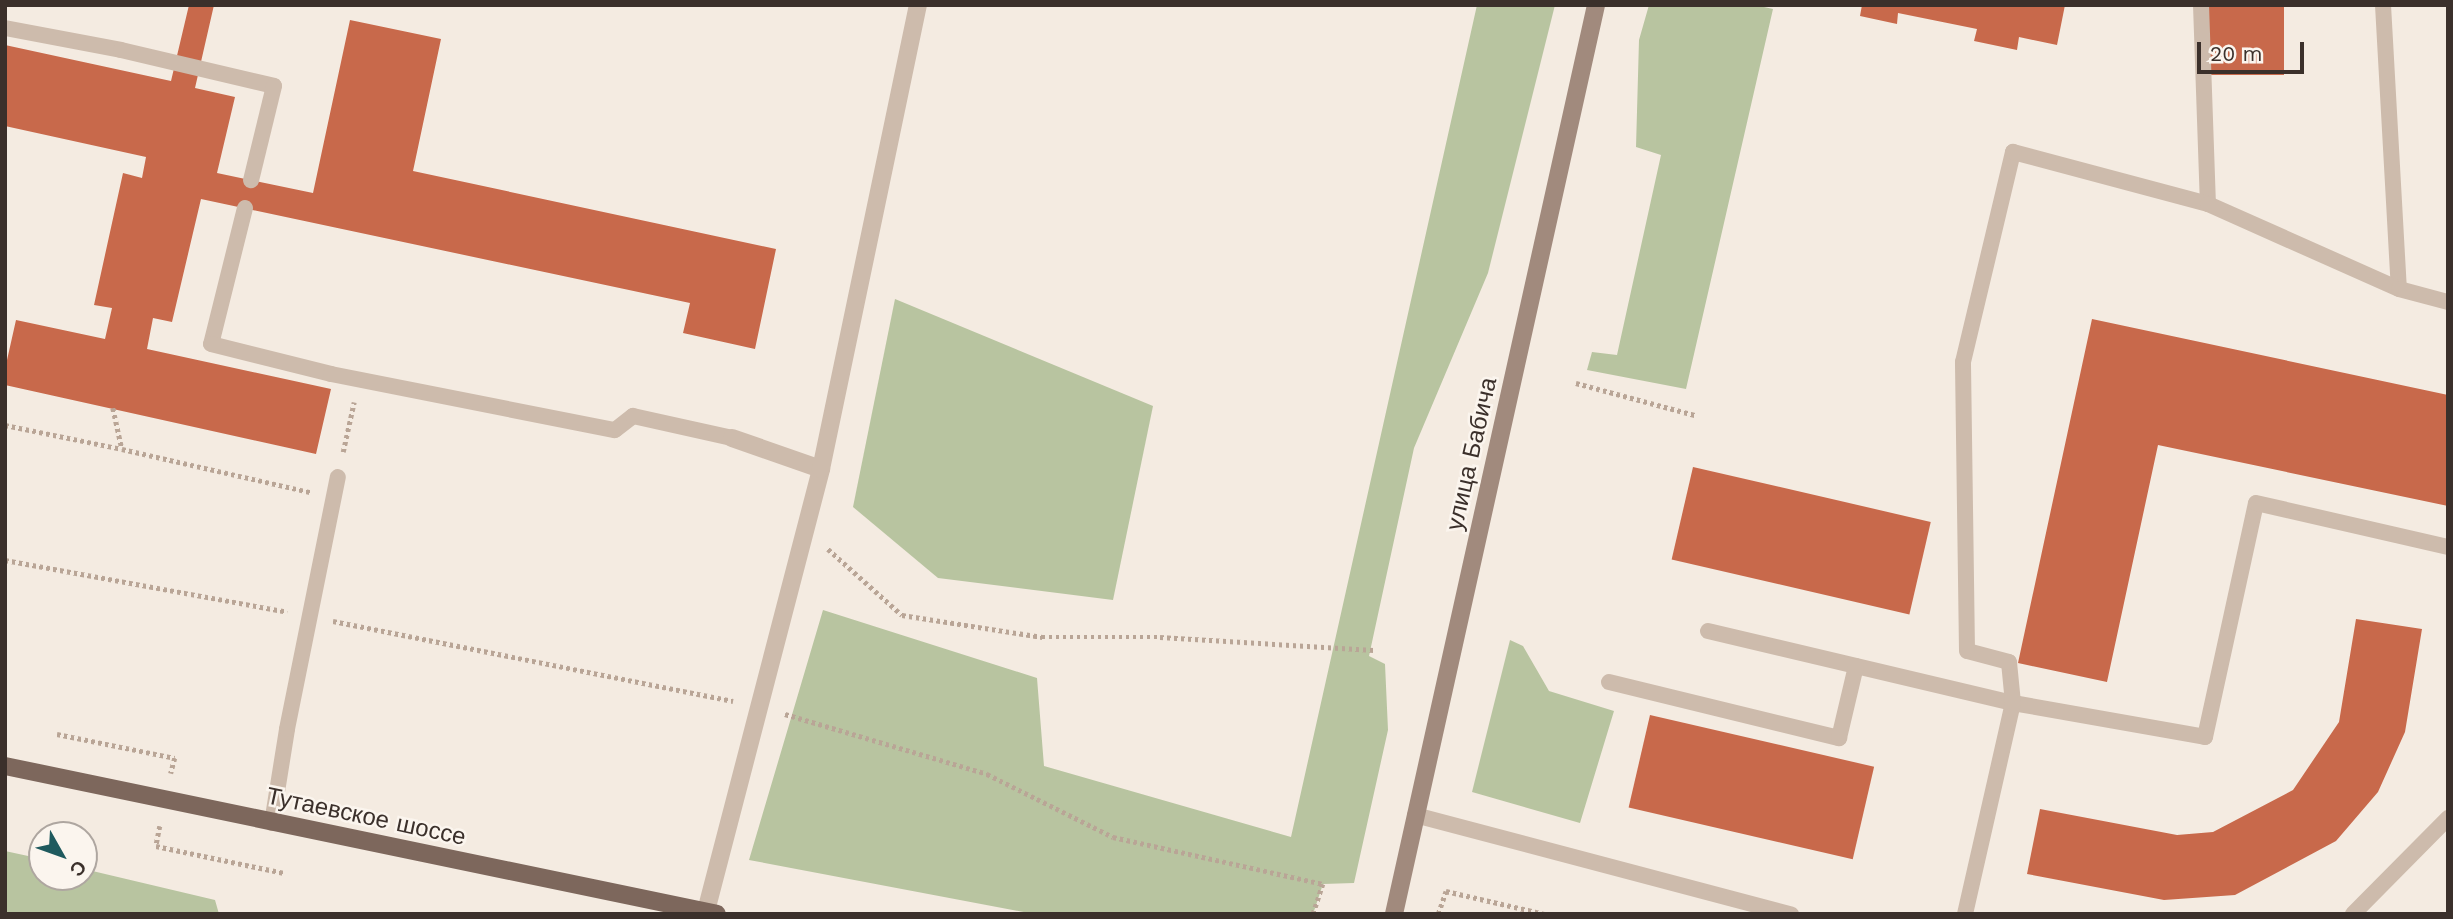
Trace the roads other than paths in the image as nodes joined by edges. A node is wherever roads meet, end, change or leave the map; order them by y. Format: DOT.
graph roads {
  1 [pos="918,5"];
  2 [pos="1596,5"];
  3 [pos="2201,5"];
  4 [pos="2383,5"];
  5 [pos="5,28"];
  6 [pos="251,180"];
  7 [pos="2208,204"];
  8 [pos="245,208"];
  9 [pos="2399,289"];
  10 [pos="2448,302"];
  11 [pos="732,438"];
  12 [pos="821,469"];
  13 [pos="338,477"];
  14 [pos="2448,547"];
  15 [pos="1708,631"];
  16 [pos="1856,666"];
  17 [pos="1609,682"];
  18 [pos="2013,703"];
  19 [pos="5,766"];
  20 [pos="1415,815"];
  21 [pos="2448,818"];
  22 [pos="272,823"];
  23 [pos="711,913"];
  24 [pos="1394,914"];
  25 [pos="1791,914"];
  26 [pos="1965,914"];
  27 [pos="2353,914"];
  1 -- 12 [label="street"];
  2 -- 20 [label="street, улица Бабича"];
  3 -- 7 [label="lane"];
  4 -- 9 [label="lane"];
  5 -- 6 [label="lane"];
  7 -- 9 [label="lane"];
  7 -- 18 [label="lane"];
  8 -- 11 [label="lane"];
  9 -- 10 [label="lane"];
  11 -- 12 [label="street"];
  12 -- 23 [label="street"];
  13 -- 22 [label="lane"];
  14 -- 18 [label="lane"];
  15 -- 16 [label="lane"];
  16 -- 17 [label="lane"];
  16 -- 18 [label="lane"];
  18 -- 26 [label="lane"];
  19 -- 22 [label="main road, Тутаевское шоссе"];
  20 -- 24 [label="street, улица Бабича"];
  20 -- 25 [label="lane"];
  21 -- 27 [label="lane"];
  22 -- 23 [label="main road, Тутаевское шоссе"];
}
